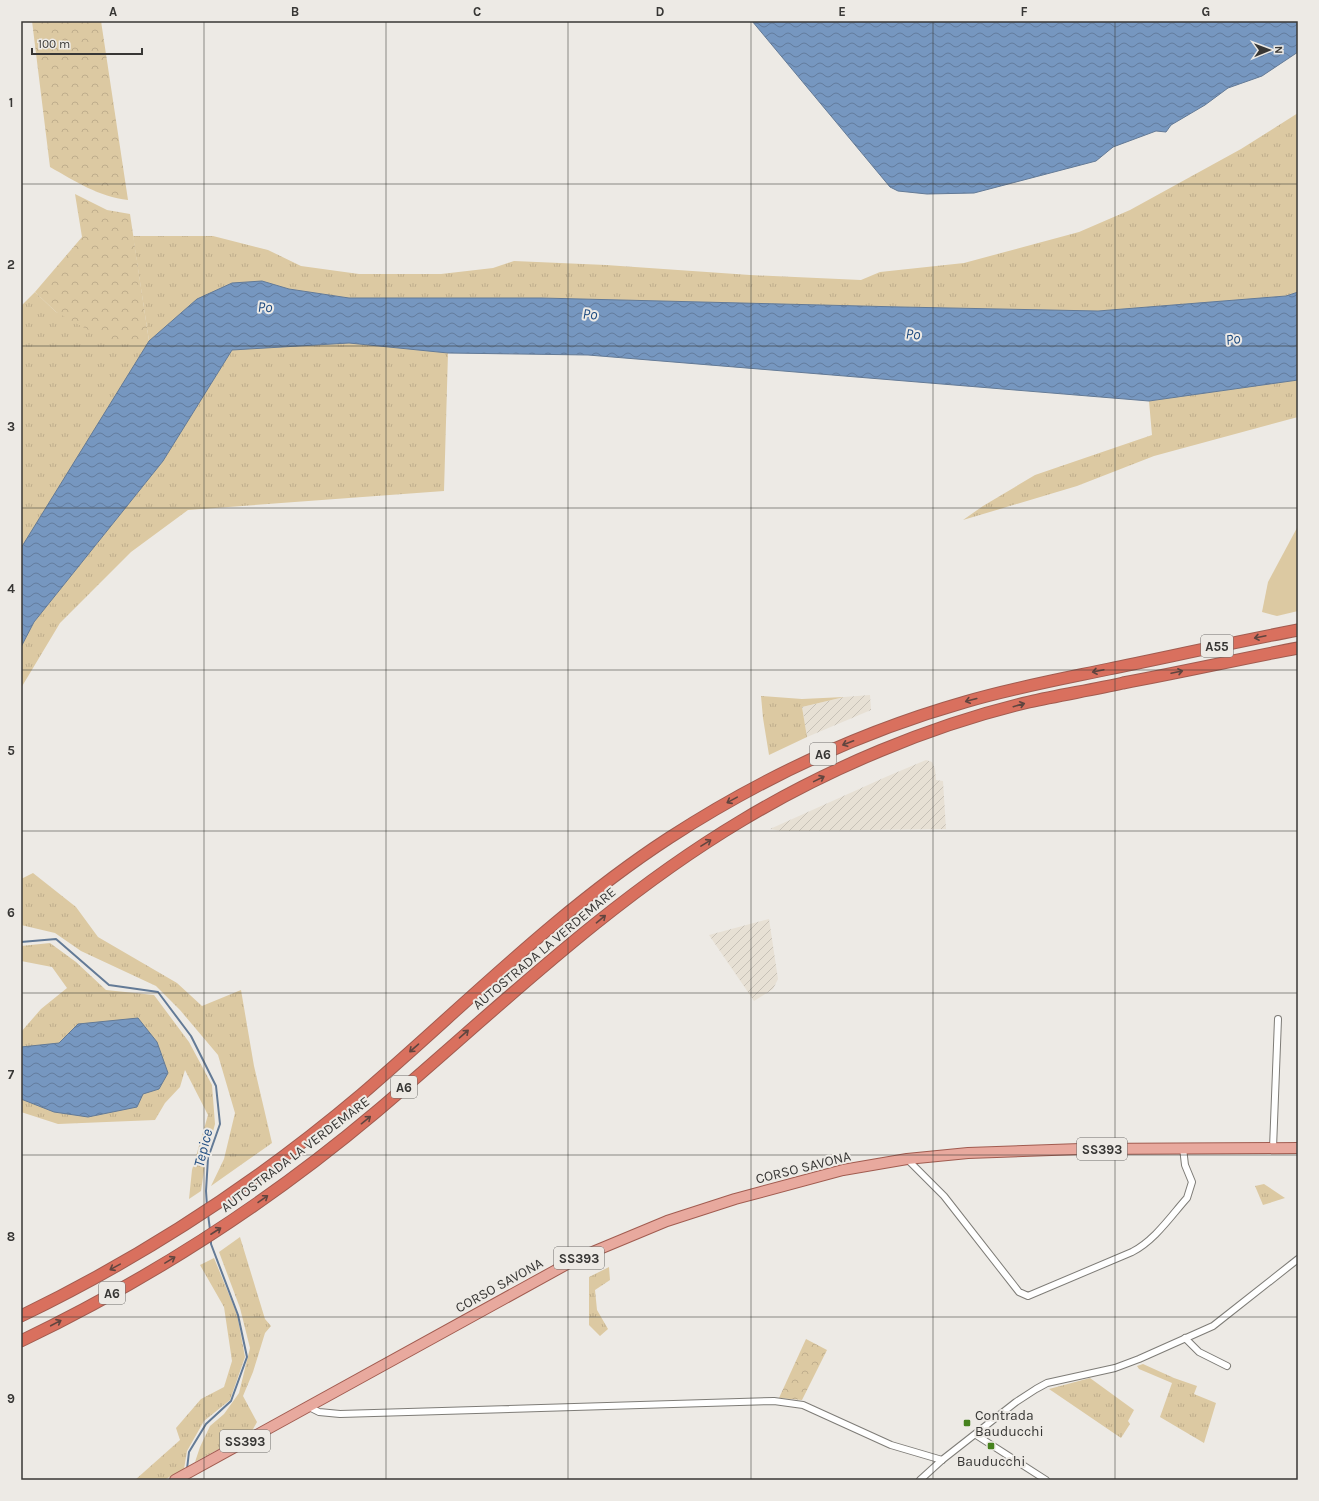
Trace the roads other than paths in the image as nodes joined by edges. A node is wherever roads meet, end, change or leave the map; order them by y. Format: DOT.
graph roads {
  1 [pos="1298,630"];
  2 [pos="1298,648"];
  3 [pos="1136,663"];
  4 [pos="1138,680"];
  5 [pos="1278,1019"];
  6 [pos="1184,1148"];
  7 [pos="1273,1148"];
  8 [pos="1298,1148"];
  9 [pos="906,1159"];
  10 [pos="1298,1259"];
  11 [pos="21,1316"];
  12 [pos="1185,1338"];
  13 [pos="21,1340"];
  14 [pos="1227,1366"];
  15 [pos="307,1406"];
  16 [pos="976,1435"];
  17 [pos="942,1460"];
  18 [pos="175,1480"];
  19 [pos="920,1480"];
  20 [pos="1046,1480"];
  1 -- 3 [label="highway, A55, one-way"];
  4 -- 2 [label="highway, A55, one-way"];
  3 -- 11 [label="highway, AUTOSTRADA LA VERDEMARE / A6, one-way"];
  13 -- 4 [label="highway, AUTOSTRADA LA VERDEMARE / A6, one-way"];
  5 -- 7 [label="street"];
  6 -- 7 [label="main road, CORSO SAVONA / SS393"];
  6 -- 9 [label="main road, CORSO SAVONA / SS393"];
  6 -- 9 [label="street"];
  7 -- 8 [label="main road, CORSO SAVONA / SS393"];
  9 -- 15 [label="main road, CORSO SAVONA / SS393"];
  10 -- 12 [label="street"];
  12 -- 14 [label="street"];
  12 -- 16 [label="street"];
  15 -- 17 [label="street"];
  15 -- 18 [label="main road, CORSO SAVONA / SS393"];
  16 -- 17 [label="street"];
  16 -- 20 [label="street"];
  17 -- 19 [label="street"];
}
